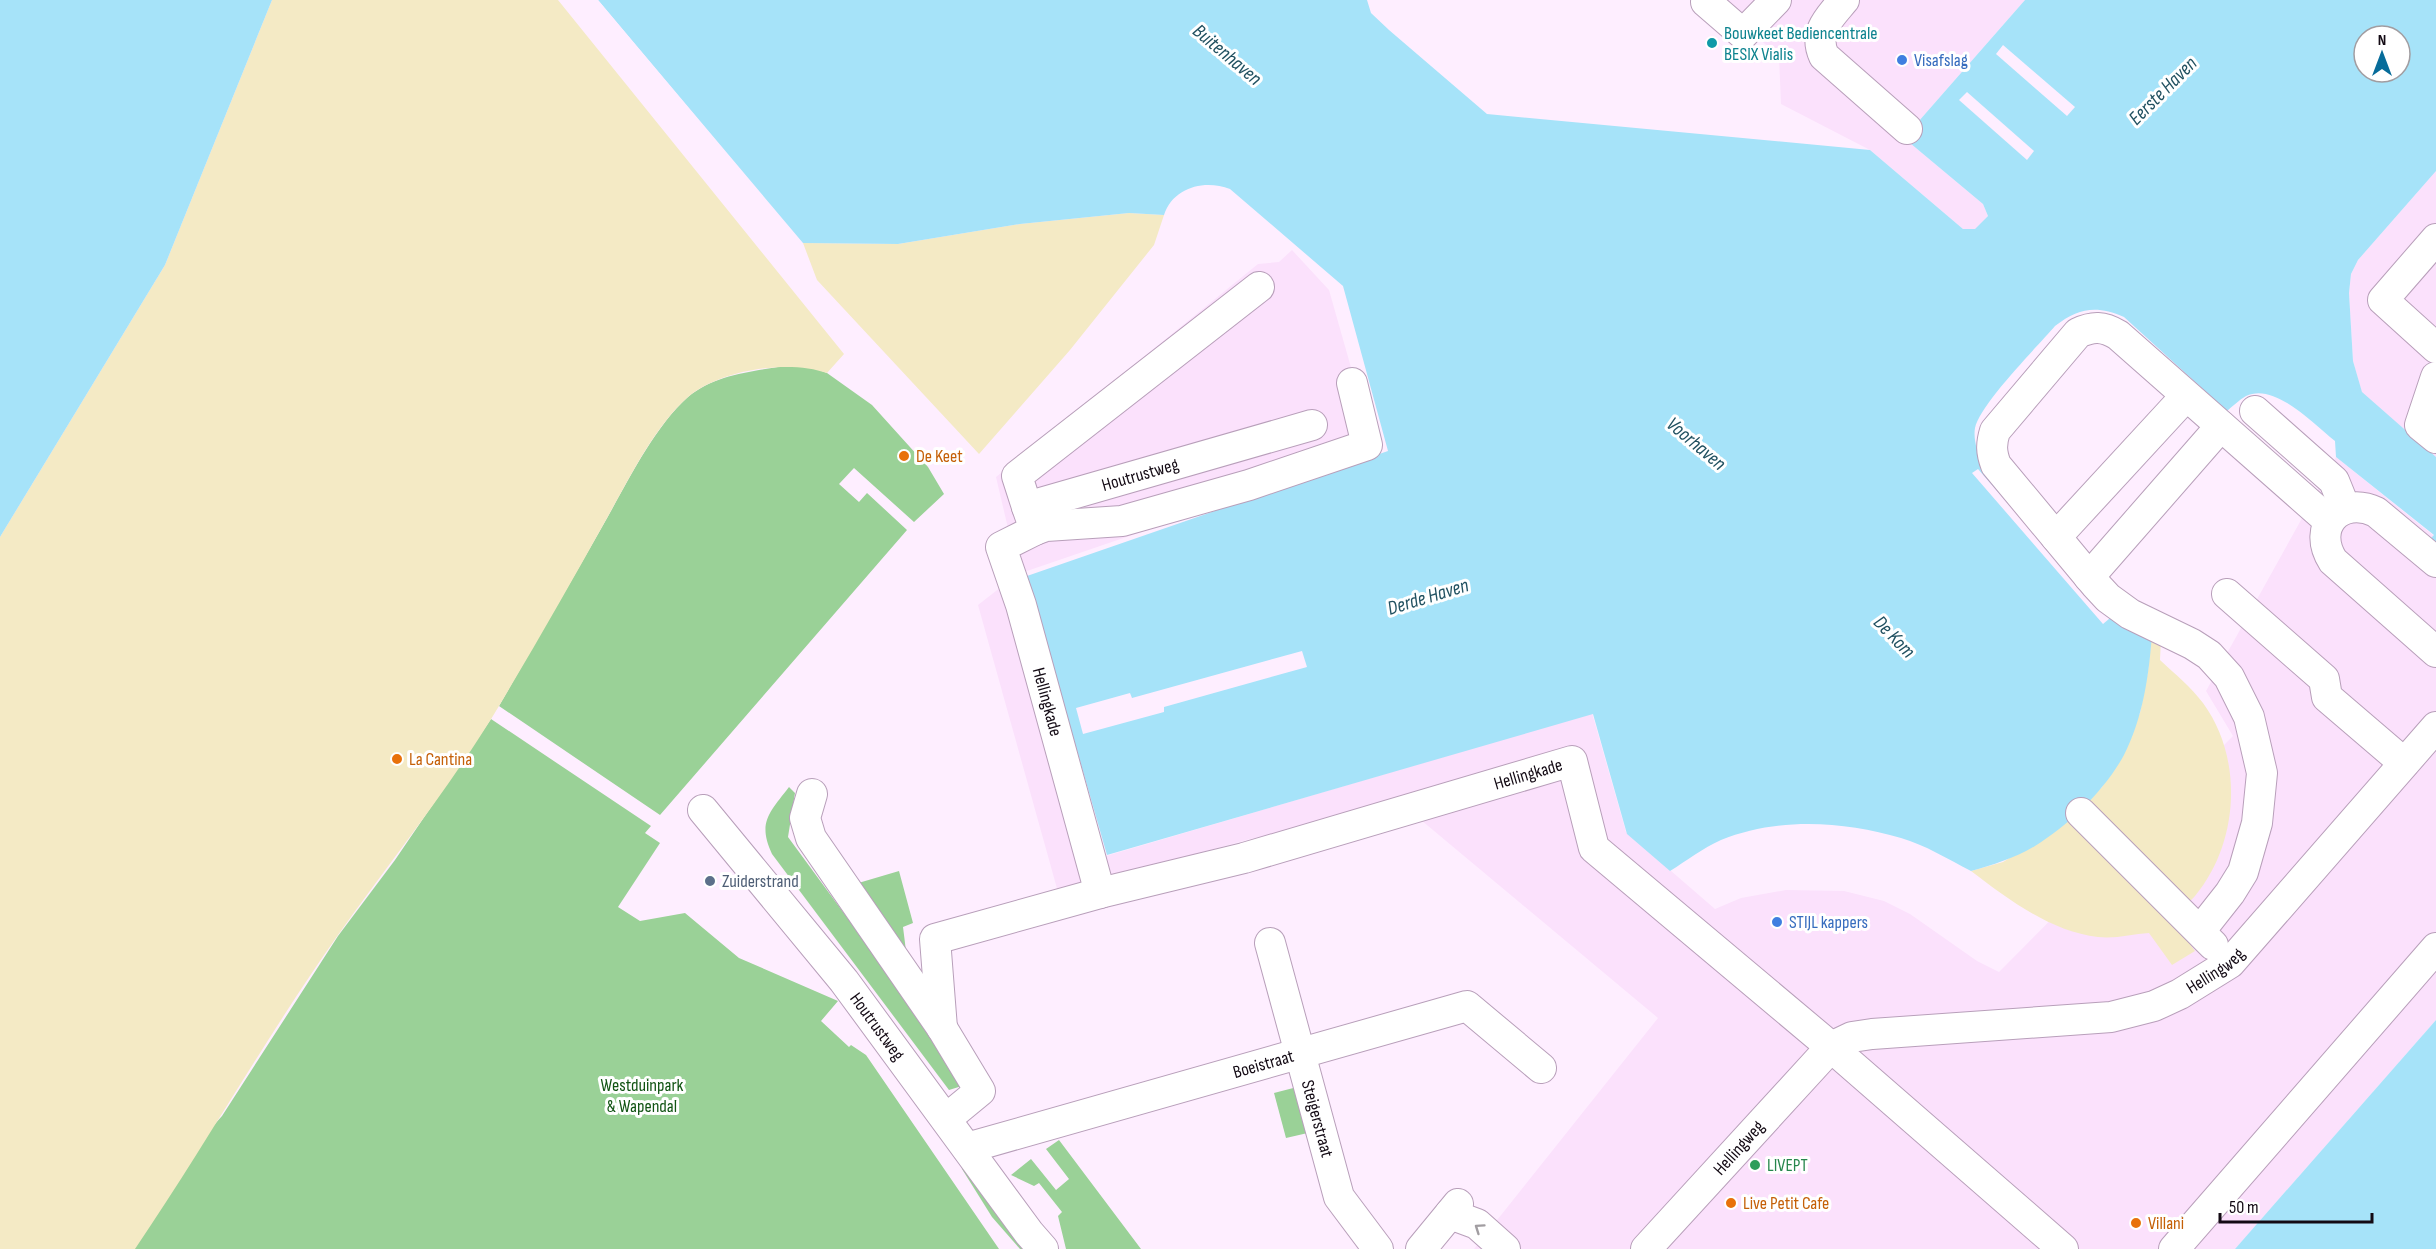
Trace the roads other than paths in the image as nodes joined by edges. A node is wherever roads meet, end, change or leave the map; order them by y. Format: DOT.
graph roads {
  1 [pos="1708,0"];
  2 [pos="1776,0"];
  3 [pos="1844,0"];
  4 [pos="1907,129"];
  5 [pos="2436,239"];
  6 [pos="1259,287"];
  7 [pos="2436,348"];
  8 [pos="2436,377"];
  9 [pos="1353,383"];
  10 [pos="2186,396"];
  11 [pos="2255,411"];
  12 [pos="1312,425"];
  13 [pos="2221,426"];
  14 [pos="2436,438"];
  15 [pos="2337,515"];
  16 [pos="1031,518"];
  17 [pos="2056,537"];
  18 [pos="1001,547"];
  19 [pos="2436,562"];
  20 [pos="2092,581"];
  21 [pos="2227,594"];
  22 [pos="2436,652"];
  23 [pos="2436,727"];
  24 [pos="2404,763"];
  25 [pos="812,794"];
  26 [pos="703,810"];
  27 [pos="2081,813"];
  28 [pos="1100,893"];
  29 [pos="2200,931"];
  30 [pos="1270,943"];
  31 [pos="2436,948"];
  32 [pos="2230,963"];
  33 [pos="942,1028"];
  34 [pos="1898,1032"];
  35 [pos="1831,1047"];
  36 [pos="1300,1055"];
  37 [pos="1541,1068"];
  38 [pos="1881,1089"];
  39 [pos="946,1119"];
  40 [pos="966,1148"];
  41 [pos="1043,1249"];
  42 [pos="1378,1249"];
  43 [pos="1421,1249"];
  44 [pos="1505,1249"];
  45 [pos="1646,1249"];
  46 [pos="2063,1249"];
  47 [pos="2174,1249"];
  1 -- 2 [label="street"];
  3 -- 4 [label="street"];
  5 -- 7 [label="street"];
  6 -- 16 [label="street"];
  8 -- 14 [label="street"];
  9 -- 16 [label="street"];
  10 -- 13 [label="street"];
  10 -- 17 [label="street"];
  10 -- 17 [label="street"];
  11 -- 15 [label="street"];
  12 -- 16 [label="street, Houtrustweg"];
  13 -- 15 [label="street"];
  13 -- 20 [label="street"];
  15 -- 19 [label="street"];
  15 -- 22 [label="street"];
  16 -- 18 [label="street, Houtrustweg"];
  17 -- 20 [label="street"];
  18 -- 28 [label="street, Hellingkade"];
  20 -- 29 [label="street"];
  21 -- 24 [label="street"];
  23 -- 24 [label="street, Hellingweg"];
  24 -- 32 [label="street, Hellingweg"];
  25 -- 33 [label="street"];
  26 -- 39 [label="street, Houtrustweg"];
  27 -- 29 [label="street"];
  28 -- 33 [label="street, Hellingkade"];
  28 -- 35 [label="street, Hellingkade"];
  29 -- 32 [label="street"];
  30 -- 36 [label="street, Steigerstraat"];
  31 -- 47 [label="street"];
  32 -- 34 [label="street, Hellingweg"];
  33 -- 39 [label="street"];
  34 -- 35 [label="street, Hellingweg"];
  34 -- 38 [label="street"];
  35 -- 38 [label="street"];
  35 -- 45 [label="street, Hellingweg"];
  36 -- 37 [label="street, Boeistraat"];
  36 -- 40 [label="street, Boeistraat"];
  36 -- 42 [label="street, Steigerstraat"];
  38 -- 46 [label="street"];
  39 -- 40 [label="street, Houtrustweg"];
  40 -- 41 [label="street, Houtrustweg"];
  44 -- 43 [label="street, one-way"];
}
